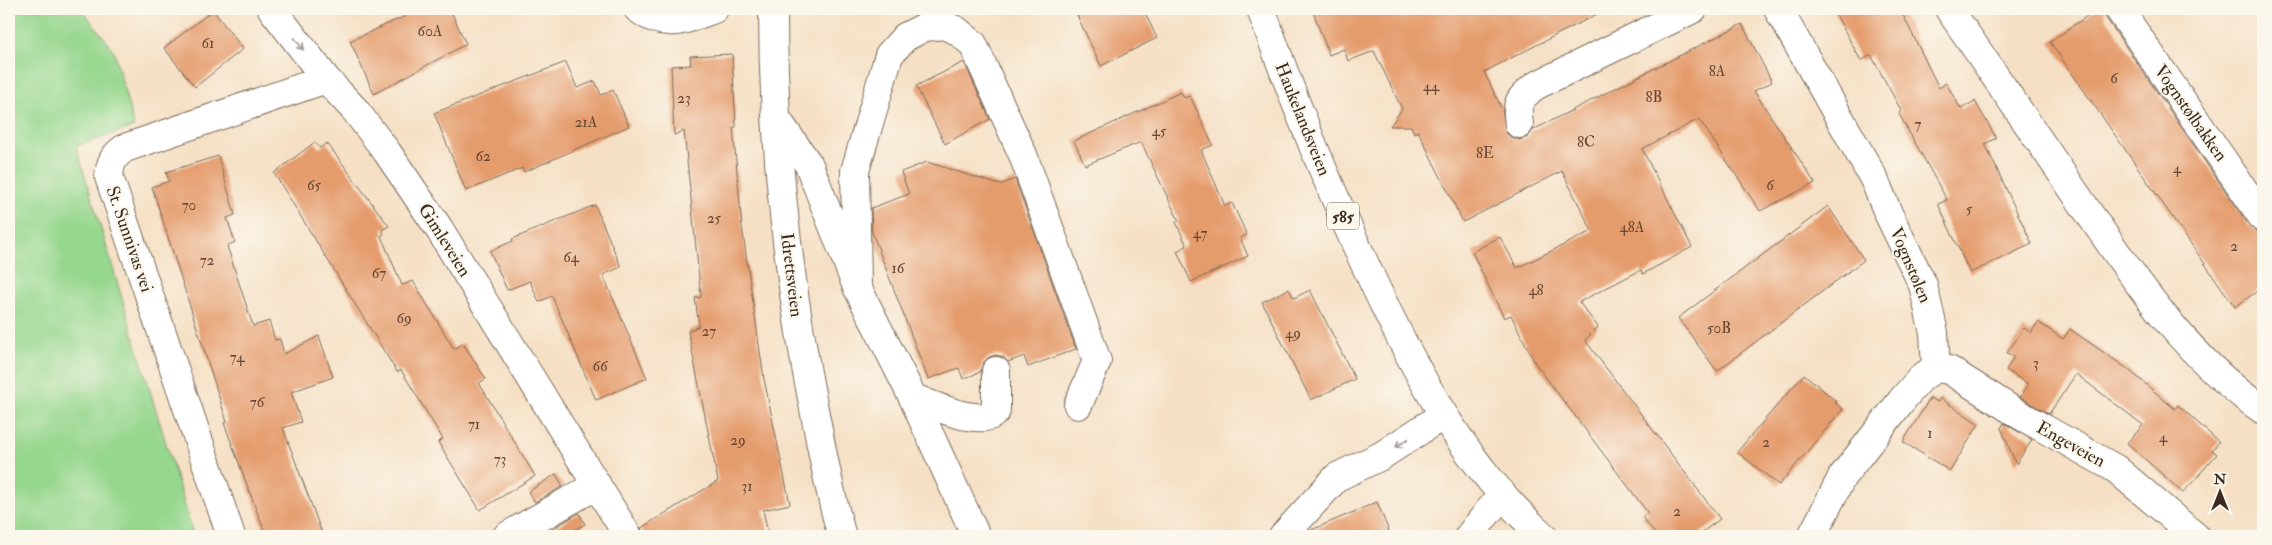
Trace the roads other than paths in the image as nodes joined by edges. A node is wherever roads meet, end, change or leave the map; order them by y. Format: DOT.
graph roads {
  1 [pos="272,9"];
  2 [pos="638,9"];
  3 [pos="714,9"];
  4 [pos="774,9"];
  5 [pos="1261,9"];
  6 [pos="1693,9"];
  7 [pos="1778,9"];
  8 [pos="1949,9"];
  9 [pos="2119,9"];
  10 [pos="326,79"];
  11 [pos="777,120"];
  12 [pos="1519,124"];
  13 [pos="2263,218"];
  14 [pos="857,287"];
  15 [pos="1936,368"];
  16 [pos="996,371"];
  17 [pos="913,398"];
  18 [pos="1078,406"];
  19 [pos="2263,410"];
  20 [pos="1442,416"];
  21 [pos="1337,477"];
  22 [pos="597,485"];
  23 [pos="1501,496"];
  24 [pos="1296,504"];
  25 [pos="231,536"];
  26 [pos="507,536"];
  27 [pos="628,536"];
  28 [pos="842,536"];
  29 [pos="976,536"];
  30 [pos="1284,536"];
  31 [pos="1468,536"];
  32 [pos="1542,536"];
  33 [pos="1812,536"];
  34 [pos="2195,536"];
  1 -- 10 [label="street, Gimleveien, one-way"];
  2 -- 3 [label="street"];
  4 -- 11 [label="street, Idrettsveien"];
  5 -- 20 [label="street, Haukelandsveien / 585"];
  6 -- 12 [label="street"];
  7 -- 15 [label="street, Vognstølen"];
  8 -- 19 [label="street"];
  9 -- 13 [label="street, Vognstølbakken"];
  10 -- 22 [label="street, Gimleveien"];
  10 -- 25 [label="street, St. Sunnivas vei"];
  11 -- 14 [label="street"];
  11 -- 28 [label="street, Idrettsveien"];
  14 -- 17 [label="street"];
  14 -- 18 [label="street"];
  15 -- 33 [label="street"];
  15 -- 34 [label="street, Engeveien"];
  16 -- 17 [label="street"];
  17 -- 29 [label="street"];
  20 -- 21 [label="street, one-way"];
  20 -- 23 [label="street, Haukelandsveien / 585"];
  21 -- 24 [label="street"];
  21 -- 30 [label="street"];
  22 -- 26 [label="street"];
  22 -- 27 [label="street, Gimleveien"];
  23 -- 31 [label="street"];
  23 -- 32 [label="street, 585"];
}
